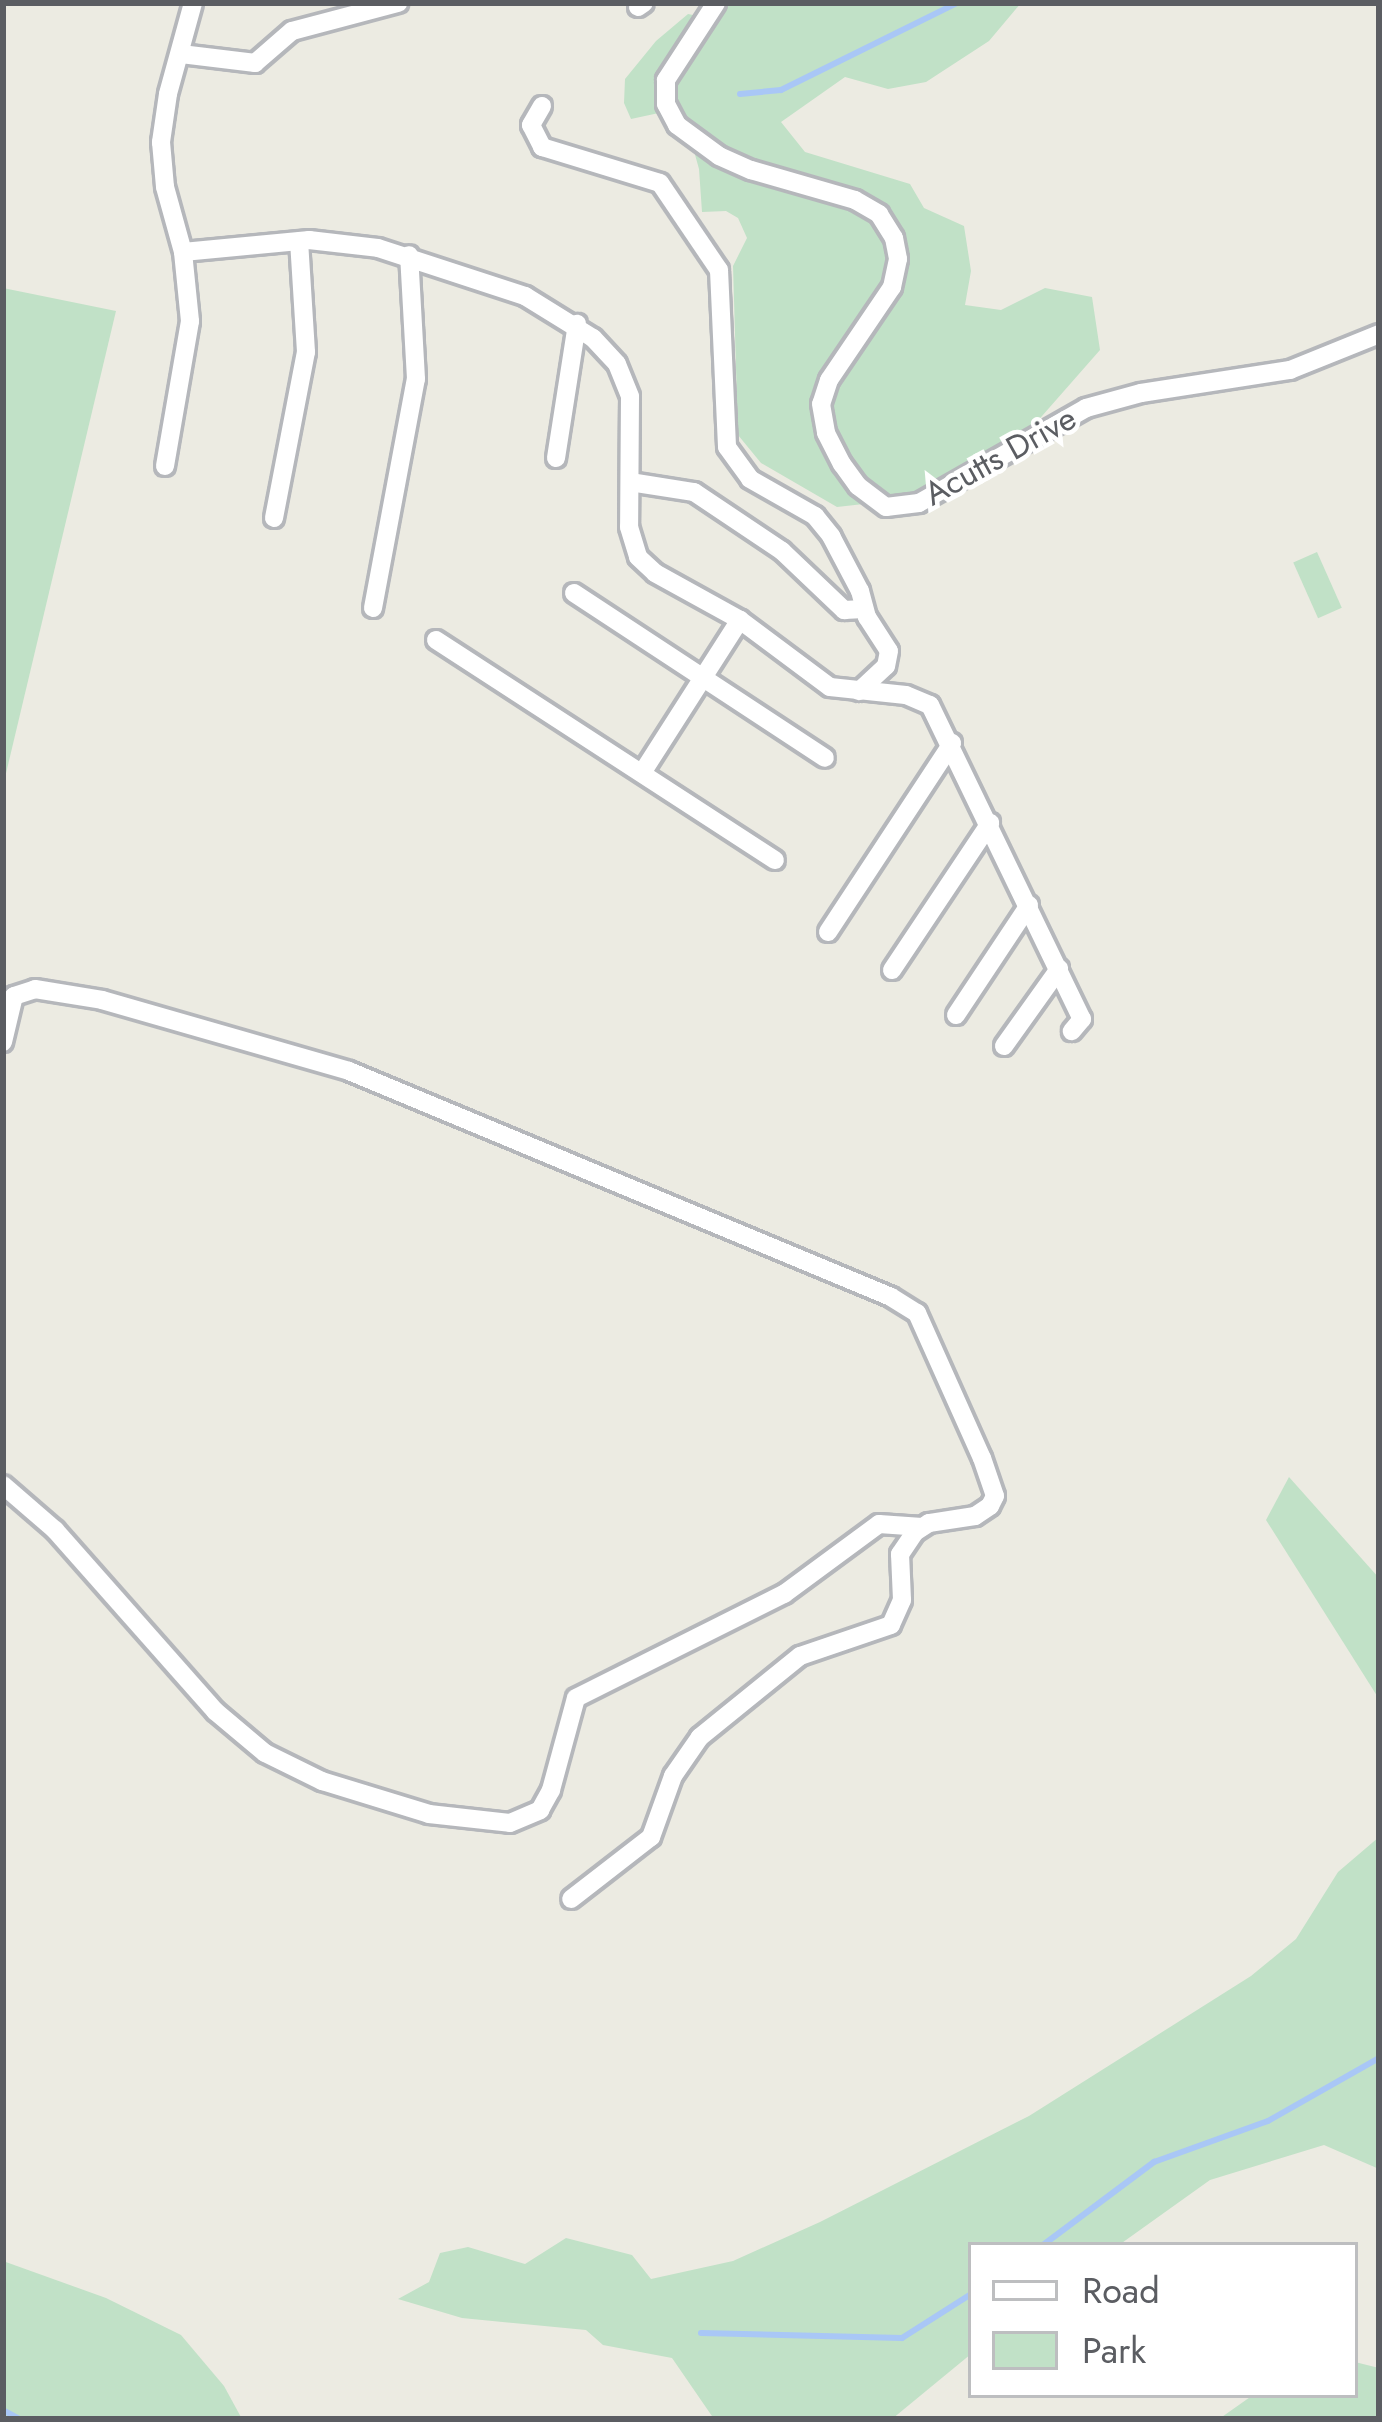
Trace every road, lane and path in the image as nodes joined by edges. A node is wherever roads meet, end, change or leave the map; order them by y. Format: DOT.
graph roads {
  1 [pos="194,3"];
  2 [pos="398,3"];
  3 [pos="716,3"];
  4 [pos="181,54"];
  5 [pos="542,106"];
  6 [pos="299,241"];
  7 [pos="183,252"];
  8 [pos="409,255"];
  9 [pos="577,324"];
  10 [pos="1379,334"];
  11 [pos="556,458"];
  12 [pos="165,466"];
  13 [pos="630,482"];
  14 [pos="274,518"];
  15 [pos="574,593"];
  16 [pos="373,608"];
  17 [pos="865,609"];
  18 [pos="740,620"];
  19 [pos="436,640"];
  20 [pos="704,677"];
  21 [pos="859,692"];
  22 [pos="952,743"];
  23 [pos="825,758"];
  24 [pos="642,773"];
  25 [pos="990,823"];
  26 [pos="775,860"];
  27 [pos="1029,904"];
  28 [pos="828,932"];
  29 [pos="1059,969"];
  30 [pos="892,970"];
  31 [pos="956,1015"];
  32 [pos="1072,1031"];
  33 [pos="3,1042"];
  34 [pos="1004,1046"];
  35 [pos="3,1485"];
  36 [pos="922,1527"];
  37 [pos="571,1898"];
  1 -- 4 [label="street"];
  2 -- 4 [label="street"];
  3 -- 10 [label="street, Acutts Drive"];
  4 -- 7 [label="street"];
  5 -- 17 [label="street"];
  6 -- 7 [label="street"];
  6 -- 8 [label="street"];
  6 -- 14 [label="street"];
  7 -- 12 [label="street"];
  8 -- 9 [label="street"];
  8 -- 16 [label="street"];
  9 -- 11 [label="street"];
  9 -- 13 [label="street"];
  13 -- 17 [label="street"];
  13 -- 18 [label="street"];
  15 -- 20 [label="street"];
  17 -- 21 [label="street"];
  18 -- 20 [label="street"];
  18 -- 21 [label="street"];
  19 -- 24 [label="street"];
  20 -- 23 [label="street"];
  20 -- 24 [label="street"];
  21 -- 22 [label="street"];
  22 -- 25 [label="street"];
  22 -- 28 [label="street"];
  24 -- 26 [label="street"];
  25 -- 27 [label="street"];
  25 -- 30 [label="street"];
  27 -- 29 [label="street"];
  27 -- 31 [label="street"];
  29 -- 32 [label="street"];
  29 -- 34 [label="street"];
  33 -- 36 [label="street"];
  35 -- 36 [label="street"];
  36 -- 37 [label="street"];
}
